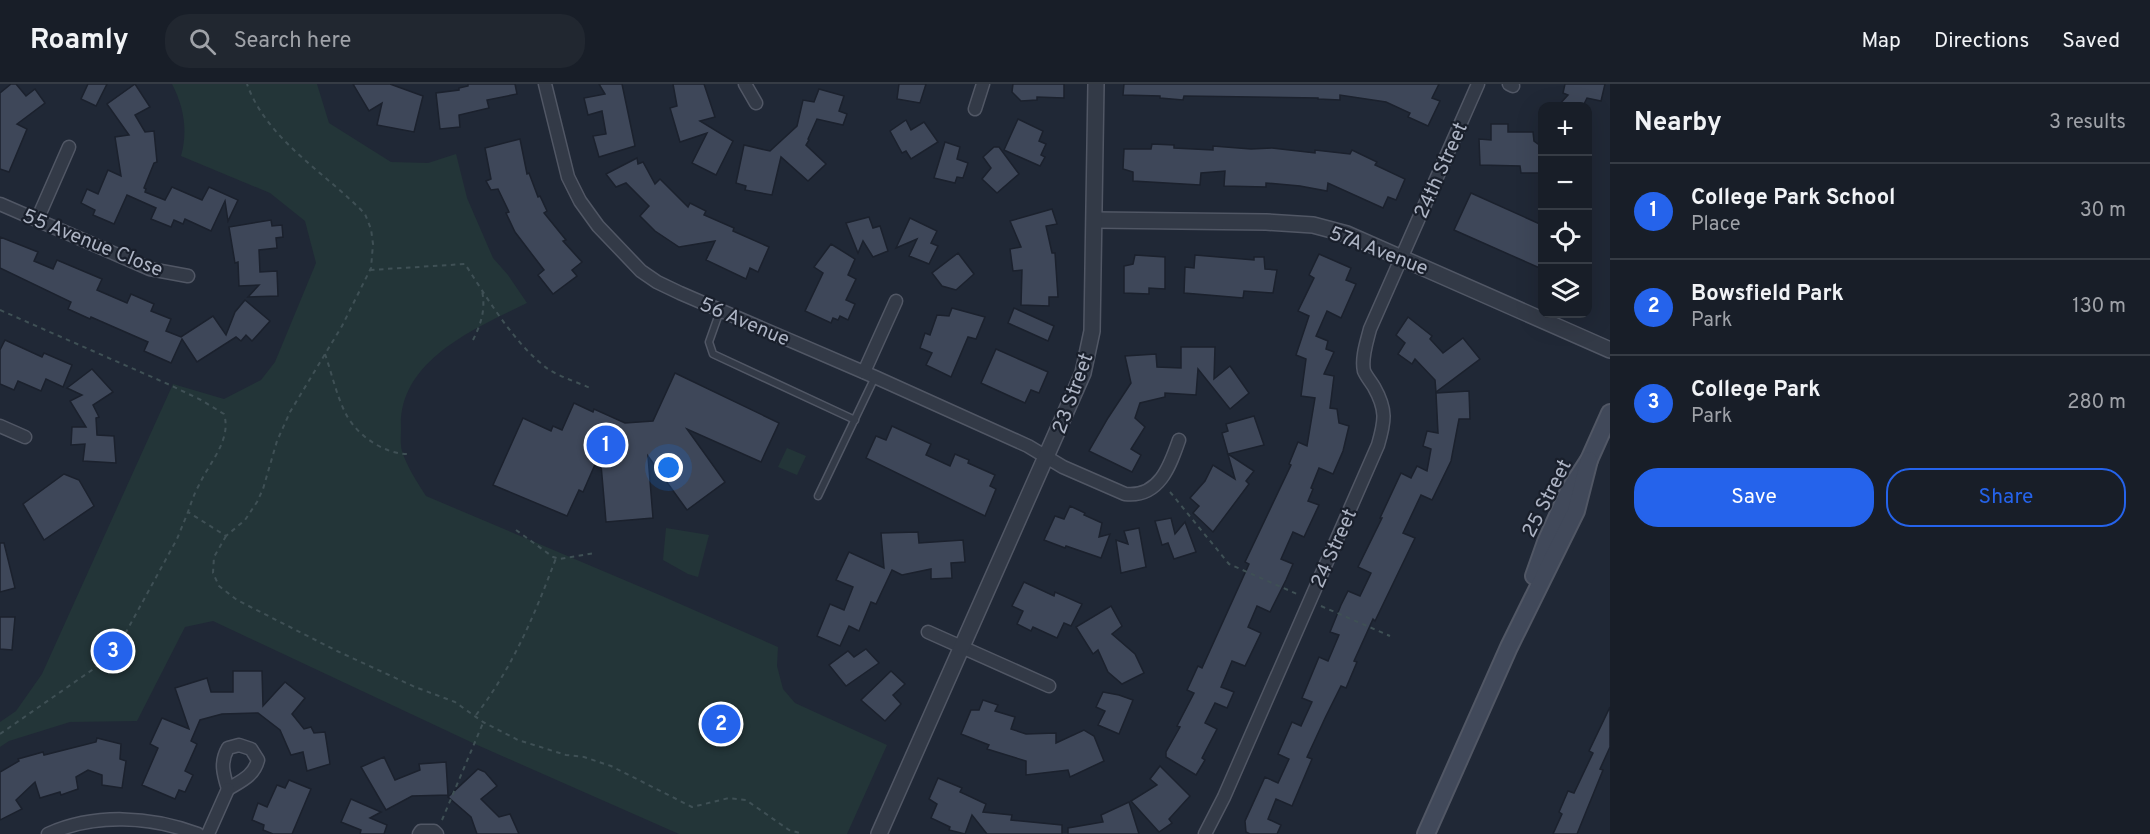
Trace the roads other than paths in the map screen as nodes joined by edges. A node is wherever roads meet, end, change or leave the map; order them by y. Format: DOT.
graph roads {
  1 [pos="545,84"];
  2 [pos="745,84"];
  3 [pos="983,84"];
  4 [pos="1096,84"];
  5 [pos="1478,84"];
  6 [pos="756,103"];
  7 [pos="975,109"];
  8 [pos="69,147"];
  9 [pos="0,204"];
  10 [pos="37,220"];
  11 [pos="1095,220"];
  12 [pos="1402,257"];
  13 [pos="188,276"];
  14 [pos="896,301"];
  15 [pos="720,311"];
  16 [pos="1610,350"];
  17 [pos="869,374"];
  18 [pos="1610,413"];
  19 [pos="855,420"];
  20 [pos="0,426"];
  21 [pos="25,437"];
  22 [pos="1179,440"];
  23 [pos="1047,458"];
  24 [pos="818,496"];
  25 [pos="928,632"];
  26 [pos="961,646"];
  27 [pos="1049,686"];
  28 [pos="228,789"];
  29 [pos="192,832"];
  30 [pos="48,834"];
  31 [pos="208,834"];
  32 [pos="419,834"];
  33 [pos="437,834"];
  34 [pos="880,834"];
  35 [pos="1205,834"];
  36 [pos="1426,834"];
  1 -- 15 [label="street, 56 Avenue"];
  2 -- 6 [label="street"];
  3 -- 7 [label="street"];
  4 -- 11 [label="street, 23 Street"];
  5 -- 12 [label="street, 24th Street"];
  8 -- 10 [label="street"];
  9 -- 10 [label="street, 55 Avenue Close"];
  10 -- 13 [label="street, 55 Avenue Close"];
  11 -- 12 [label="street, 57A Avenue"];
  11 -- 23 [label="street, 23 Street"];
  12 -- 16 [label="street, 57A Avenue"];
  12 -- 35 [label="street, 24 Street"];
  14 -- 17 [label="street"];
  15 -- 17 [label="street, 56 Avenue"];
  15 -- 19 [label="lane"];
  17 -- 19 [label="lane"];
  17 -- 23 [label="street, 56 Avenue"];
  18 -- 36 [label="main road, 25 Street"];
  19 -- 24 [label="lane"];
  20 -- 21 [label="street"];
  22 -- 23 [label="street, 56 Avenue"];
  23 -- 26 [label="street, 23 Street"];
  25 -- 26 [label="street"];
  26 -- 27 [label="street"];
  26 -- 34 [label="street, 23 Street"];
  28 -- 31 [label="street"];
  29 -- 30 [label="street"];
  32 -- 33 [label="street"];
}
